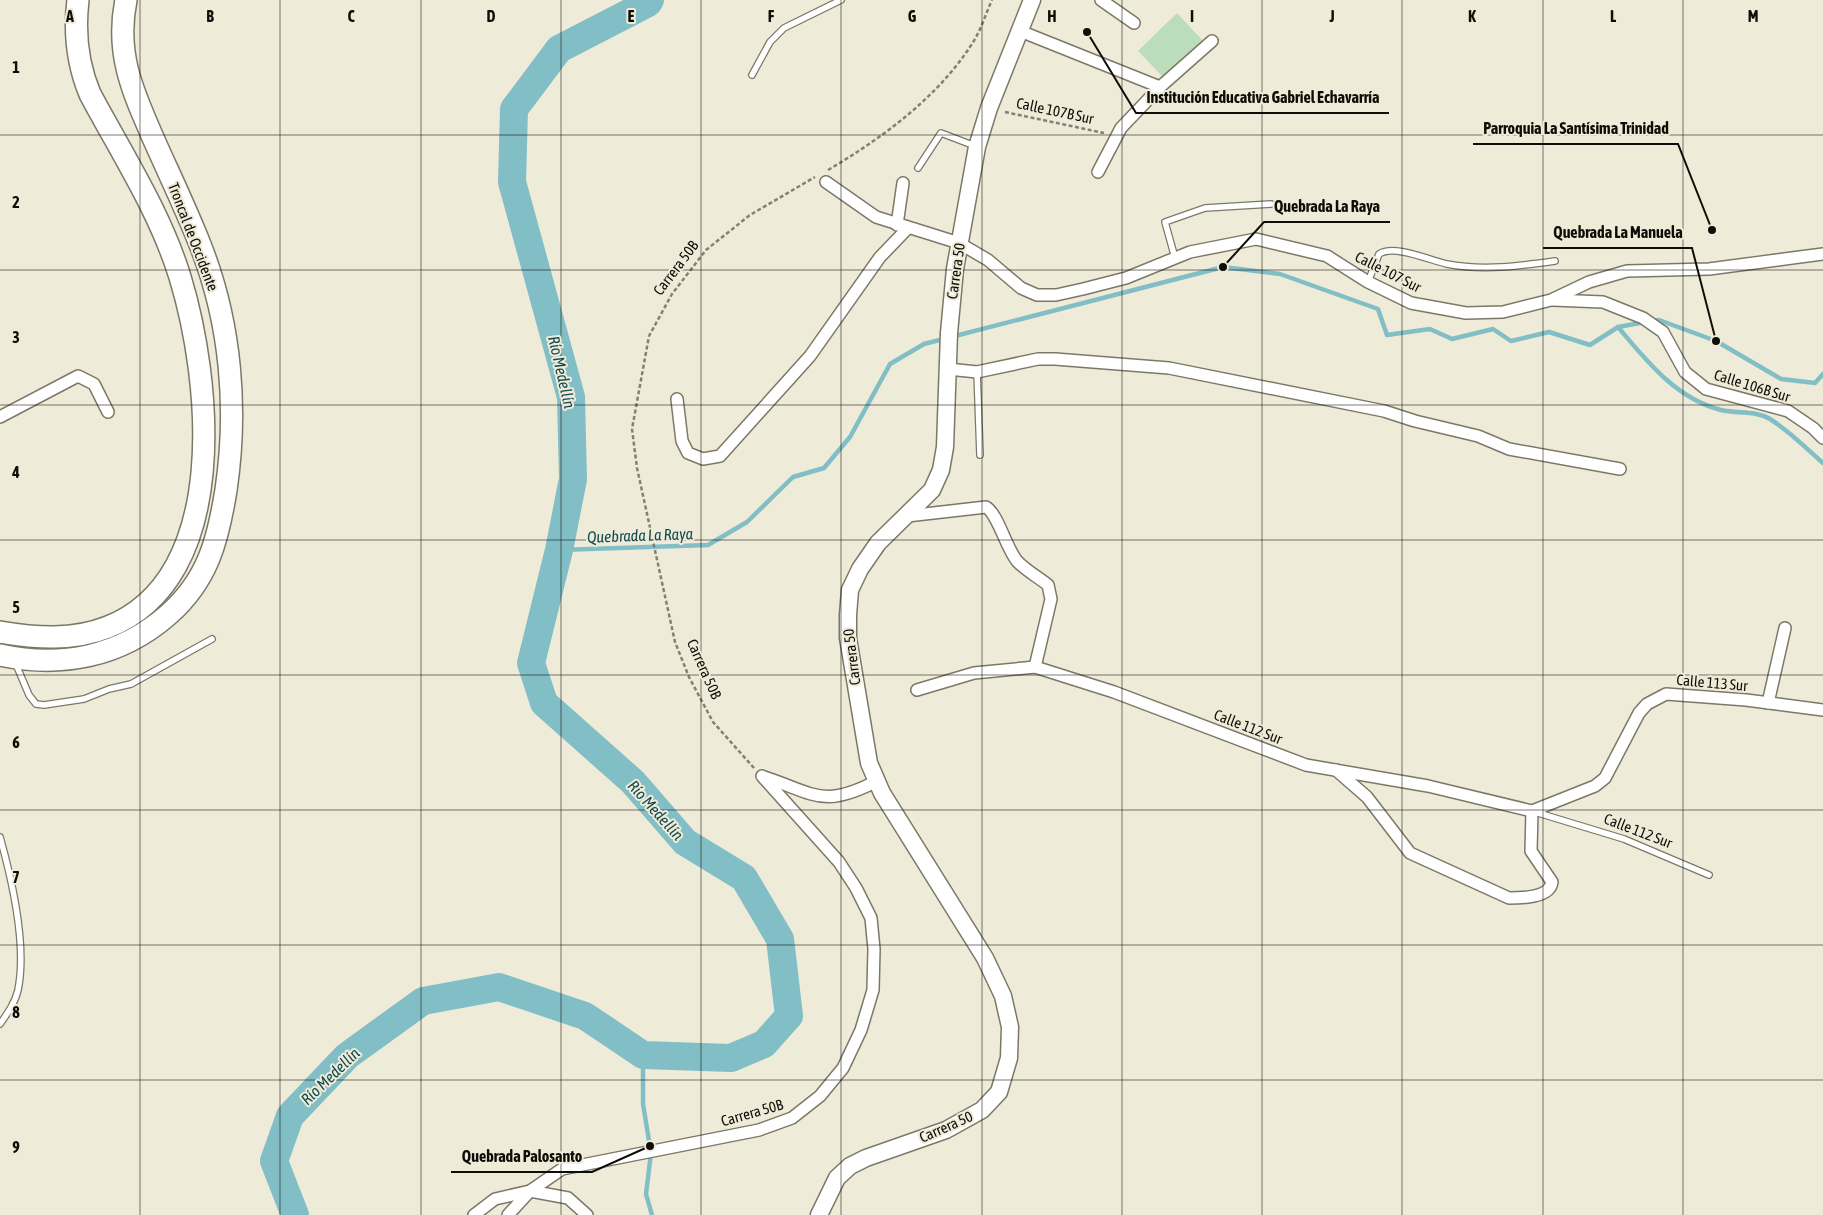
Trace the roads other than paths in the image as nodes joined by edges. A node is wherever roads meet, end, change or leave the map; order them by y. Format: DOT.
graph roads {
  1 [pos="78,0"];
  2 [pos="126,0"];
  3 [pos="841,0"];
  4 [pos="1032,0"];
  5 [pos="1101,0"];
  6 [pos="1134,23"];
  7 [pos="1020,31"];
  8 [pos="1212,41"];
  9 [pos="752,75"];
  10 [pos="1160,87"];
  11 [pos="977,147"];
  12 [pos="918,168"];
  13 [pos="1098,172"];
  14 [pos="823,177"];
  15 [pos="903,183"];
  16 [pos="1271,204"];
  17 [pos="902,227"];
  18 [pos="959,243"];
  19 [pos="1823,254"];
  20 [pos="1175,258"];
  21 [pos="1555,261"];
  22 [pos="1368,282"];
  23 [pos="1551,300"];
  24 [pos="948,369"];
  25 [pos="977,372"];
  26 [pos="677,399"];
  27 [pos="108,412"];
  28 [pos="0,417"];
  29 [pos="1823,438"];
  30 [pos="980,456"];
  31 [pos="1620,469"];
  32 [pos="907,516"];
  33 [pos="1786,628"];
  34 [pos="0,632"];
  35 [pos="212,639"];
  36 [pos="7,656"];
  37 [pos="1035,667"];
  38 [pos="917,690"];
  39 [pos="1768,703"];
  40 [pos="1823,710"];
  41 [pos="1336,770"];
  42 [pos="877,781"];
  43 [pos="1532,811"];
  44 [pos="0,837"];
  45 [pos="1709,875"];
  46 [pos="0,1024"];
  47 [pos="530,1191"];
  48 [pos="474,1215"];
  49 [pos="508,1215"];
  50 [pos="586,1215"];
  51 [pos="819,1215"];
  1 -- 34 [label="highway, Troncal de Occidente"];
  2 -- 36 [label="highway, Troncal de Occidente"];
  3 -- 9 [label="lane"];
  4 -- 7 [label="main road, Carrera 50"];
  5 -- 6 [label="street"];
  7 -- 10 [label="street"];
  7 -- 11 [label="main road, Carrera 50"];
  8 -- 10 [label="street"];
  10 -- 13 [label="street"];
  11 -- 12 [label="lane"];
  11 -- 18 [label="main road, Carrera 50"];
  14 -- 17 [label="street, Calle 107 Sur"];
  15 -- 17 [label="street"];
  16 -- 20 [label="lane"];
  17 -- 18 [label="street, Calle 107 Sur"];
  17 -- 26 [label="street"];
  18 -- 20 [label="street, Calle 107 Sur"];
  18 -- 24 [label="main road, Carrera 50"];
  19 -- 23 [label="street, Calle 107 Sur"];
  20 -- 22 [label="street, Calle 107 Sur"];
  21 -- 22 [label="lane"];
  22 -- 23 [label="street, Calle 107 Sur"];
  23 -- 29 [label="street, Calle 106B Sur"];
  24 -- 25 [label="street"];
  24 -- 32 [label="main road, Carrera 50"];
  25 -- 30 [label="lane"];
  25 -- 31 [label="street"];
  27 -- 28 [label="street"];
  32 -- 37 [label="street"];
  32 -- 42 [label="main road, Carrera 50"];
  33 -- 39 [label="street"];
  35 -- 36 [label="lane"];
  37 -- 38 [label="street"];
  37 -- 41 [label="street, Calle 112 Sur"];
  39 -- 40 [label="street, Calle 113 Sur"];
  39 -- 43 [label="street, Calle 113 Sur"];
  41 -- 43 [label="street, Calle 112 Sur"];
  41 -- 43 [label="street"];
  42 -- 47 [label="street, Carrera 50B"];
  42 -- 51 [label="main road, Carrera 50"];
  43 -- 45 [label="lane, Calle 112 Sur"];
  44 -- 46 [label="lane"];
  47 -- 48 [label="street"];
  47 -- 49 [label="street, Carrera 50B"];
  47 -- 50 [label="street"];
}
